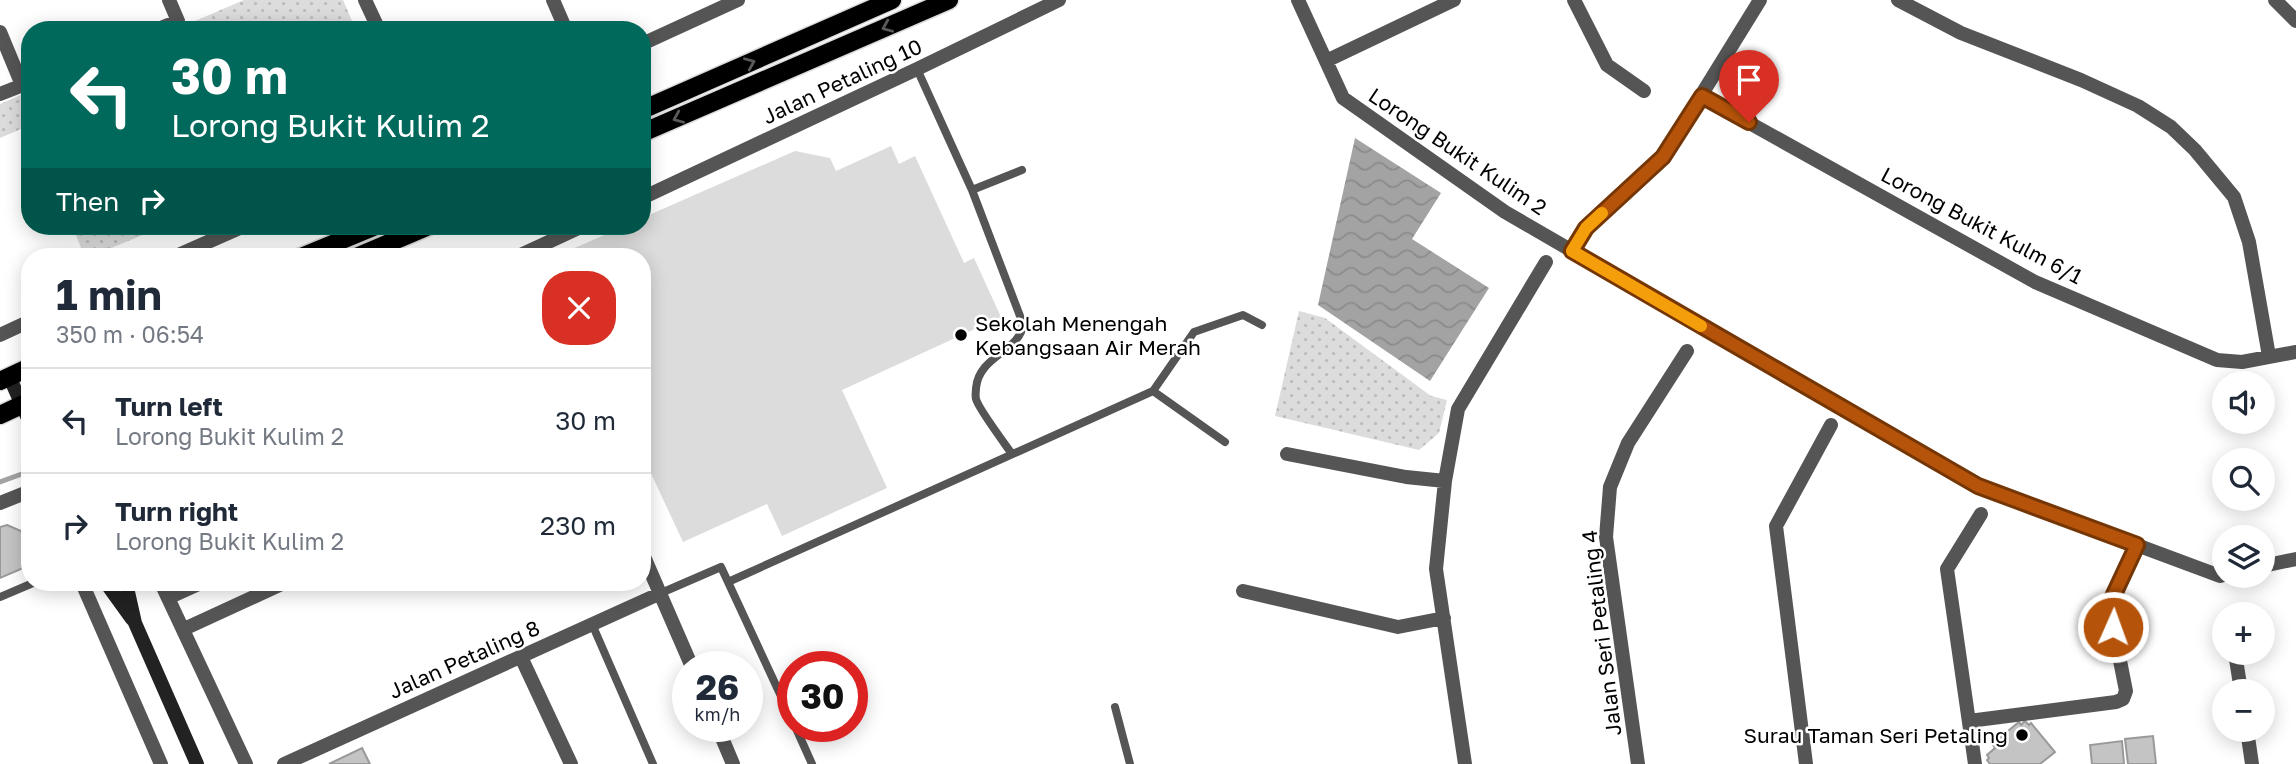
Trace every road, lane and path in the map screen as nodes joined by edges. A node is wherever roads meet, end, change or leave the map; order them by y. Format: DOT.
graph roads {
  1 [pos="169,0"];
  2 [pos="365,0"];
  3 [pos="553,0"];
  4 [pos="738,0"];
  5 [pos="892,0"];
  6 [pos="949,0"];
  7 [pos="1059,0"];
  8 [pos="1297,0"];
  9 [pos="1454,0"];
  10 [pos="1574,0"];
  11 [pos="1760,0"];
  12 [pos="1898,0"];
  13 [pos="2275,0"];
  14 [pos="178,21"];
  15 [pos="375,21"];
  16 [pos="562,21"];
  17 [pos="2296,21"];
  18 [pos="0,32"];
  19 [pos="651,40"];
  20 [pos="1326,61"];
  21 [pos="917,69"];
  22 [pos="21,74"];
  23 [pos="21,86"];
  24 [pos="1644,91"];
  25 [pos="0,94"];
  26 [pos="1702,96"];
  27 [pos="651,106"];
  28 [pos="651,129"];
  29 [pos="1022,170"];
  30 [pos="972,190"];
  31 [pos="651,194"];
  32 [pos="224,235"];
  33 [pos="354,235"];
  34 [pos="408,235"];
  35 [pos="564,235"];
  36 [pos="194,248"];
  37 [pos="323,248"];
  38 [pos="377,248"];
  39 [pos="535,248"];
  40 [pos="1572,251"];
  41 [pos="1546,262"];
  42 [pos="21,325"];
  43 [pos="1262,325"];
  44 [pos="0,335"];
  45 [pos="1688,351"];
  46 [pos="2296,352"];
  47 [pos="2269,356"];
  48 [pos="21,372"];
  49 [pos="4,379"];
  50 [pos="1153,391"];
  51 [pos="21,398"];
  52 [pos="21,405"];
  53 [pos="0,415"];
  54 [pos="1831,425"];
  55 [pos="1225,442"];
  56 [pos="1012,454"];
  57 [pos="1287,454"];
  58 [pos="1444,481"];
  59 [pos="21,495"];
  60 [pos="0,503"];
  61 [pos="1981,514"];
  62 [pos="2137,545"];
  63 [pos="2296,559"];
  64 [pos="2275,563"];
  65 [pos="651,571"];
  66 [pos="2212,573"];
  67 [pos="728,582"];
  68 [pos="21,588"];
  69 [pos="85,591"];
  70 [pos="112,591"];
  71 [pos="128,591"];
  72 [pos="165,591"];
  73 [pos="183,591"];
  74 [pos="267,591"];
  75 [pos="1243,591"];
  76 [pos="661,593"];
  77 [pos="0,597"];
  78 [pos="168,598"];
  79 [pos="1444,618"];
  80 [pos="135,622"];
  81 [pos="592,625"];
  82 [pos="184,629"];
  83 [pos="685,651"];
  84 [pos="521,657"];
  85 [pos="777,687"];
  86 [pos="1115,707"];
  87 [pos="1969,721"];
  88 [pos="724,742"];
  89 [pos="802,742"];
  90 [pos="2249,742"];
  91 [pos="161,764"];
  92 [pos="197,764"];
  93 [pos="246,764"];
  94 [pos="284,764"];
  95 [pos="572,764"];
  96 [pos="653,764"];
  97 [pos="733,764"];
  98 [pos="812,764"];
  99 [pos="1130,764"];
  100 [pos="1465,764"];
  101 [pos="1638,764"];
  102 [pos="1806,764"];
  103 [pos="1975,764"];
  104 [pos="2252,764"];
  1 -- 14 [label="street"];
  2 -- 15 [label="street"];
  3 -- 16 [label="street"];
  4 -- 19 [label="street"];
  27 -- 5 [label="main road, one-way"];
  6 -- 28 [label="main road, one-way"];
  7 -- 21 [label="street, Jalan Petaling 10"];
  8 -- 20 [label="street, Lorong Bukit Kulim 2"];
  9 -- 20 [label="street"];
  10 -- 24 [label="street"];
  11 -- 26 [label="street"];
  12 -- 47 [label="street"];
  13 -- 17 [label="street"];
  18 -- 22 [label="street"];
  20 -- 40 [label="street, Lorong Bukit Kulim 2"];
  21 -- 30 [label="lane"];
  21 -- 31 [label="street, Jalan Petaling 10"];
  23 -- 25 [label="street"];
  26 -- 40 [label="street"];
  26 -- 47 [label="street, Lorong Bukit Kulm 6/1"];
  29 -- 30 [label="lane"];
  30 -- 56 [label="lane"];
  32 -- 36 [label="street"];
  33 -- 37 [label="main road"];
  34 -- 38 [label="main road"];
  35 -- 39 [label="street"];
  40 -- 62 [label="street, Lorong Bukit Kulim 2"];
  41 -- 58 [label="street"];
  42 -- 44 [label="street"];
  43 -- 50 [label="lane"];
  45 -- 101 [label="street, Jalan Seri Petaling 4"];
  46 -- 47 [label="street, Lorong Bukit Kulm 6/1"];
  48 -- 49 [label="main road"];
  49 -- 51 [label="street"];
  50 -- 55 [label="lane"];
  50 -- 56 [label="lane"];
  52 -- 53 [label="main road"];
  54 -- 102 [label="street"];
  56 -- 67 [label="lane"];
  57 -- 58 [label="street"];
  58 -- 79 [label="street"];
  59 -- 60 [label="street"];
  61 -- 87 [label="street"];
  62 -- 66 [label="street, Lorong Bukit Kulim 2"];
  62 -- 87 [label="street"];
  63 -- 64 [label="street"];
  65 -- 76 [label="street"];
  67 -- 76 [label="lane"];
  67 -- 85 [label="lane"];
  68 -- 77 [label="lane"];
  69 -- 91 [label="street"];
  70 -- 80 [label="street"];
  71 -- 80 [label="street"];
  72 -- 78 [label="street"];
  73 -- 78 [label="street"];
  74 -- 82 [label="street"];
  75 -- 79 [label="street"];
  76 -- 81 [label="street, Jalan Petaling 8"];
  76 -- 83 [label="street"];
  78 -- 82 [label="street"];
  79 -- 100 [label="street"];
  80 -- 92 [label="street"];
  81 -- 84 [label="street, Jalan Petaling 8"];
  81 -- 96 [label="lane"];
  82 -- 93 [label="street"];
  84 -- 94 [label="street, Jalan Petaling 8"];
  84 -- 95 [label="street"];
  86 -- 99 [label="lane"];
  87 -- 103 [label="street"];
  88 -- 97 [label="street"];
  89 -- 98 [label="lane"];
  90 -- 104 [label="street"];
}
